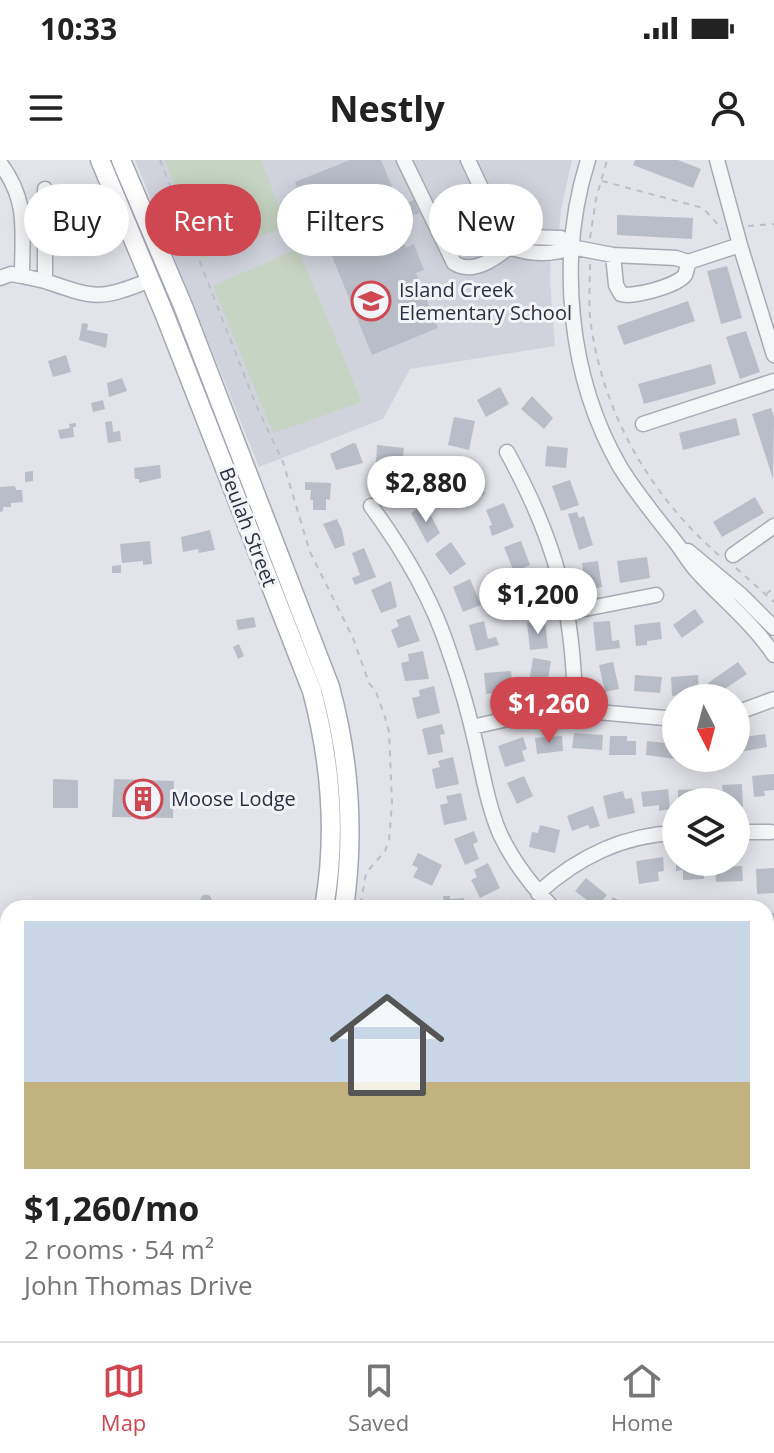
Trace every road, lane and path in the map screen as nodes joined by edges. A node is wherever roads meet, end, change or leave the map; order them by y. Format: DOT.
graph roads {
  1 [pos="100,160"];
  2 [pos="121,160"];
  3 [pos="160,160"];
  4 [pos="404,160"];
  5 [pos="468,160"];
  6 [pos="588,160"];
  7 [pos="607,160"];
  8 [pos="717,160"];
  9 [pos="0,163"];
  10 [pos="600,181"];
  11 [pos="479,184"];
  12 [pos="429,212"];
  13 [pos="774,224"];
  14 [pos="743,226"];
  15 [pos="727,230"];
  16 [pos="543,238"];
  17 [pos="740,245"];
  18 [pos="571,247"];
  19 [pos="590,250"];
  20 [pos="613,255"];
  21 [pos="45,256"];
  22 [pos="451,256"];
  23 [pos="499,256"];
  24 [pos="688,262"];
  25 [pos="169,273"];
  26 [pos="22,276"];
  27 [pos="0,278"];
  28 [pos="151,280"];
  29 [pos="45,281"];
  30 [pos="774,355"];
  31 [pos="774,381"];
  32 [pos="643,424"];
  33 [pos="507,452"];
  34 [pos="371,506"];
  35 [pos="774,526"];
  36 [pos="674,541"];
  37 [pos="728,559"];
  38 [pos="774,588"];
  39 [pos="766,594"];
  40 [pos="656,595"];
  41 [pos="774,602"];
  42 [pos="569,612"];
  43 [pos="774,628"];
  44 [pos="774,655"];
  45 [pos="774,699"];
  46 [pos="750,708"];
  47 [pos="575,710"];
  48 [pos="662,718"];
  49 [pos="472,727"];
  50 [pos="750,832"];
  51 [pos="771,832"];
  52 [pos="662,835"];
  53 [pos="538,893"];
  54 [pos="326,900"];
  55 [pos="345,900"];
  56 [pos="361,900"];
  57 [pos="545,900"];
  1 -- 28 [label="main road, Beulah Street"];
  2 -- 25 [label="main road, Beulah Street"];
  3 -- 56 [label="path"];
  4 -- 12 [label="street"];
  5 -- 11 [label="street"];
  6 -- 18 [label="street"];
  7 -- 10 [label="path"];
  8 -- 17 [label="street"];
  9 -- 26 [label="street"];
  10 -- 15 [label="path"];
  10 -- 19 [label="path"];
  13 -- 14 [label="path"];
  16 -- 18 [label="street"];
  17 -- 24 [label="street"];
  17 -- 30 [label="street"];
  18 -- 19 [label="street"];
  18 -- 36 [label="street"];
  19 -- 20 [label="street"];
  19 -- 37 [label="path"];
  20 -- 24 [label="street"];
  20 -- 24 [label="street"];
  21 -- 29 [label="street"];
  22 -- 23 [label="street"];
  25 -- 28 [label="main road"];
  25 -- 55 [label="main road, Beulah Street"];
  26 -- 27 [label="street"];
  26 -- 29 [label="street"];
  28 -- 29 [label="street"];
  28 -- 54 [label="main road, Beulah Street"];
  31 -- 32 [label="street"];
  33 -- 42 [label="street"];
  34 -- 49 [label="street"];
  35 -- 37 [label="street"];
  36 -- 43 [label="street"];
  36 -- 44 [label="street"];
  37 -- 39 [label="path"];
  38 -- 39 [label="path"];
  39 -- 41 [label="path"];
  40 -- 42 [label="street"];
  42 -- 47 [label="street"];
  45 -- 46 [label="street"];
  47 -- 48 [label="street"];
  47 -- 49 [label="street"];
  49 -- 53 [label="street"];
  50 -- 51 [label="street"];
  52 -- 53 [label="street"];
  53 -- 57 [label="street"];
}
